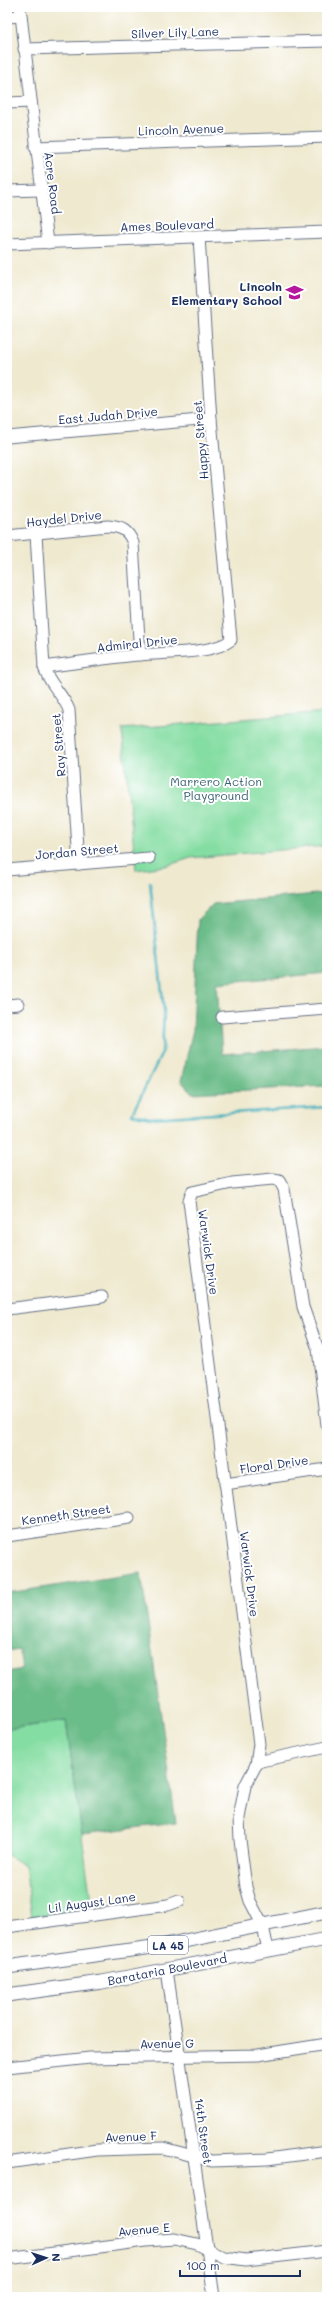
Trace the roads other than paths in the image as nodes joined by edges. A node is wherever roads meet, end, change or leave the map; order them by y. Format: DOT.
graph roads {
  1 [pos="20,11"];
  2 [pos="7,16"];
  3 [pos="327,41"];
  4 [pos="24,49"];
  5 [pos="31,102"];
  6 [pos="7,103"];
  7 [pos="327,137"];
  8 [pos="36,147"];
  9 [pos="40,190"];
  10 [pos="7,191"];
  11 [pos="327,232"];
  12 [pos="199,237"];
  13 [pos="48,243"];
  14 [pos="7,244"];
  15 [pos="211,419"];
  16 [pos="7,437"];
  17 [pos="36,534"];
  18 [pos="7,536"];
  19 [pos="231,640"];
  20 [pos="140,655"];
  21 [pos="44,667"];
  22 [pos="149,858"];
  23 [pos="80,864"];
  24 [pos="7,870"];
  25 [pos="327,1009"];
  26 [pos="222,1017"];
  27 [pos="102,1297"];
  28 [pos="7,1309"];
  29 [pos="327,1425"];
  30 [pos="327,1469"];
  31 [pos="225,1484"];
  32 [pos="129,1518"];
  33 [pos="7,1536"];
  34 [pos="327,1747"];
  35 [pos="256,1764"];
  36 [pos="179,1901"];
  37 [pos="327,1912"];
  38 [pos="263,1926"];
  39 [pos="7,1927"];
  40 [pos="327,1939"];
  41 [pos="268,1950"];
  42 [pos="7,1967"];
  43 [pos="167,1970"];
  44 [pos="7,1995"];
  45 [pos="327,2044"];
  46 [pos="180,2056"];
  47 [pos="7,2067"];
  48 [pos="327,2151"];
  49 [pos="194,2156"];
  50 [pos="7,2163"];
  51 [pos="207,2250"];
  52 [pos="327,2251"];
  53 [pos="7,2259"];
  54 [pos="214,2297"];
  1 -- 2 [label="street"];
  1 -- 4 [label="street, Acre Road"];
  3 -- 4 [label="street, Silver Lily Lane"];
  4 -- 5 [label="street, Acre Road"];
  5 -- 6 [label="street"];
  5 -- 8 [label="street, Acre Road"];
  7 -- 8 [label="street, Lincoln Avenue"];
  8 -- 9 [label="street, Acre Road"];
  9 -- 10 [label="street"];
  9 -- 13 [label="street, Acre Road"];
  11 -- 12 [label="street, Ames Boulevard"];
  12 -- 13 [label="street, Ames Boulevard"];
  12 -- 15 [label="street, Happy Street"];
  13 -- 14 [label="street, Ames Boulevard"];
  15 -- 16 [label="street, East Judah Drive"];
  15 -- 19 [label="street, Happy Street"];
  17 -- 18 [label="street, Haydel Drive"];
  17 -- 20 [label="street, Haydel Drive"];
  17 -- 21 [label="street, Ray Street"];
  19 -- 20 [label="street, Admiral Drive"];
  20 -- 21 [label="street, Admiral Drive"];
  21 -- 23 [label="street, Ray Street"];
  22 -- 23 [label="street, Jordan Street"];
  23 -- 24 [label="street, Jordan Street"];
  25 -- 26 [label="street"];
  27 -- 28 [label="street"];
  29 -- 31 [label="street, Warwick Drive"];
  30 -- 31 [label="street, Floral Drive"];
  31 -- 35 [label="street, Warwick Drive"];
  32 -- 33 [label="street, Kenneth Street"];
  34 -- 35 [label="street"];
  35 -- 38 [label="street, Warwick Drive"];
  36 -- 39 [label="street, Lil August Lane"];
  37 -- 38 [label="main road, Barataria Boulevard / LA 45"];
  38 -- 41 [label="street, Warwick Drive"];
  38 -- 42 [label="main road, Barataria Boulevard / LA 45"];
  40 -- 41 [label="main road, Barataria Boulevard / LA 45"];
  41 -- 43 [label="main road, Barataria Boulevard / LA 45"];
  43 -- 44 [label="main road, Barataria Boulevard / LA 45"];
  43 -- 46 [label="street, 14th Street"];
  45 -- 46 [label="street, Avenue G"];
  46 -- 47 [label="street, Avenue G"];
  46 -- 49 [label="street, 14th Street"];
  48 -- 49 [label="street, Avenue F"];
  49 -- 50 [label="street, Avenue F"];
  49 -- 51 [label="street, 14th Street"];
  51 -- 52 [label="street, Avenue E"];
  51 -- 53 [label="street, Avenue E"];
  51 -- 54 [label="street, 14th Street"];
}
